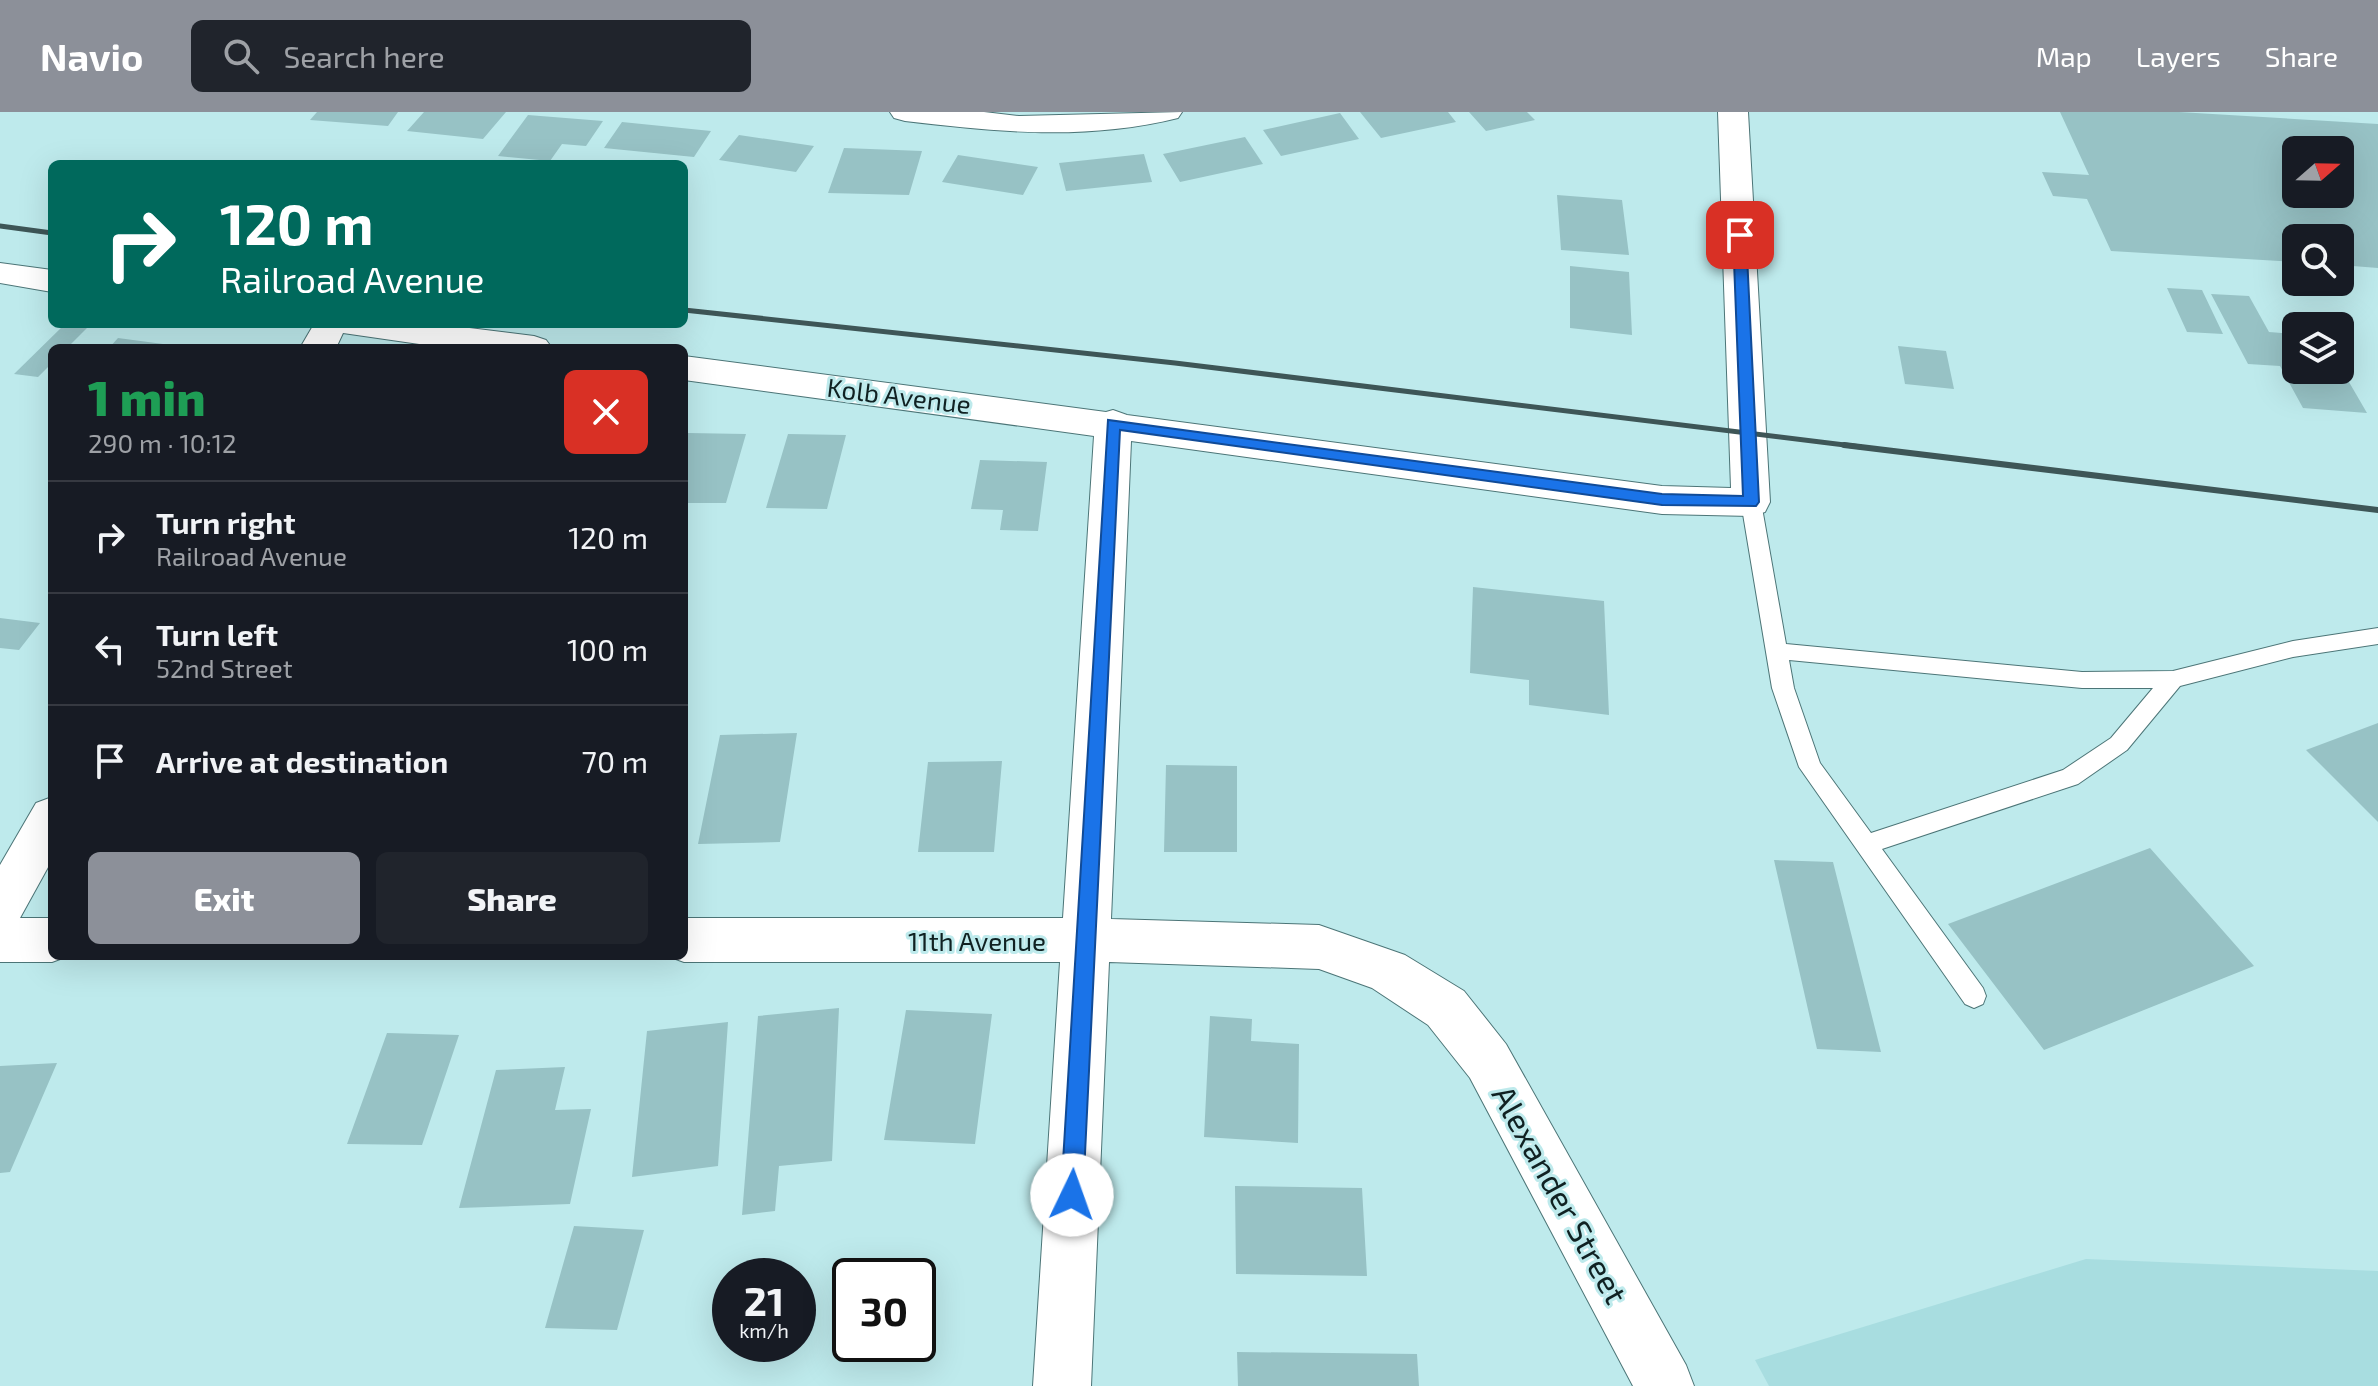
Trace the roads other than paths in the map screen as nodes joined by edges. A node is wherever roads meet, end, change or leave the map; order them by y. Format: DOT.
graph roads {
  1 [pos="905,112"];
  2 [pos="1167,112"];
  3 [pos="1733,112"];
  4 [pos="0,273"];
  5 [pos="48,280"];
  6 [pos="381,328"];
  7 [pos="503,344"];
  8 [pos="688,369"];
  9 [pos="1113,423"];
  10 [pos="1751,502"];
  11 [pos="2378,636"];
  12 [pos="1776,651"];
  13 [pos="2173,679"];
  14 [pos="48,824"];
  15 [pos="1866,845"];
  16 [pos="0,909"];
  17 [pos="0,940"];
  18 [pos="48,940"];
  19 [pos="688,940"];
  20 [pos="1086,940"];
  21 [pos="1974,996"];
  22 [pos="1446,1008"];
  23 [pos="1062,1386"];
  24 [pos="1665,1386"];
  1 -- 2 [label="street"];
  3 -- 10 [label="street"];
  4 -- 5 [label="street"];
  6 -- 7 [label="street"];
  8 -- 9 [label="street, Kolb Avenue"];
  9 -- 10 [label="street, Kolb Avenue"];
  9 -- 20 [label="street"];
  10 -- 12 [label="lane"];
  11 -- 13 [label="lane"];
  12 -- 13 [label="lane"];
  12 -- 15 [label="lane"];
  13 -- 15 [label="lane"];
  14 -- 16 [label="street"];
  15 -- 21 [label="lane"];
  17 -- 18 [label="street"];
  19 -- 20 [label="street, 11th Avenue"];
  20 -- 22 [label="street, 11th Avenue"];
  20 -- 23 [label="street"];
  22 -- 24 [label="street, Alexander Street"];
}
